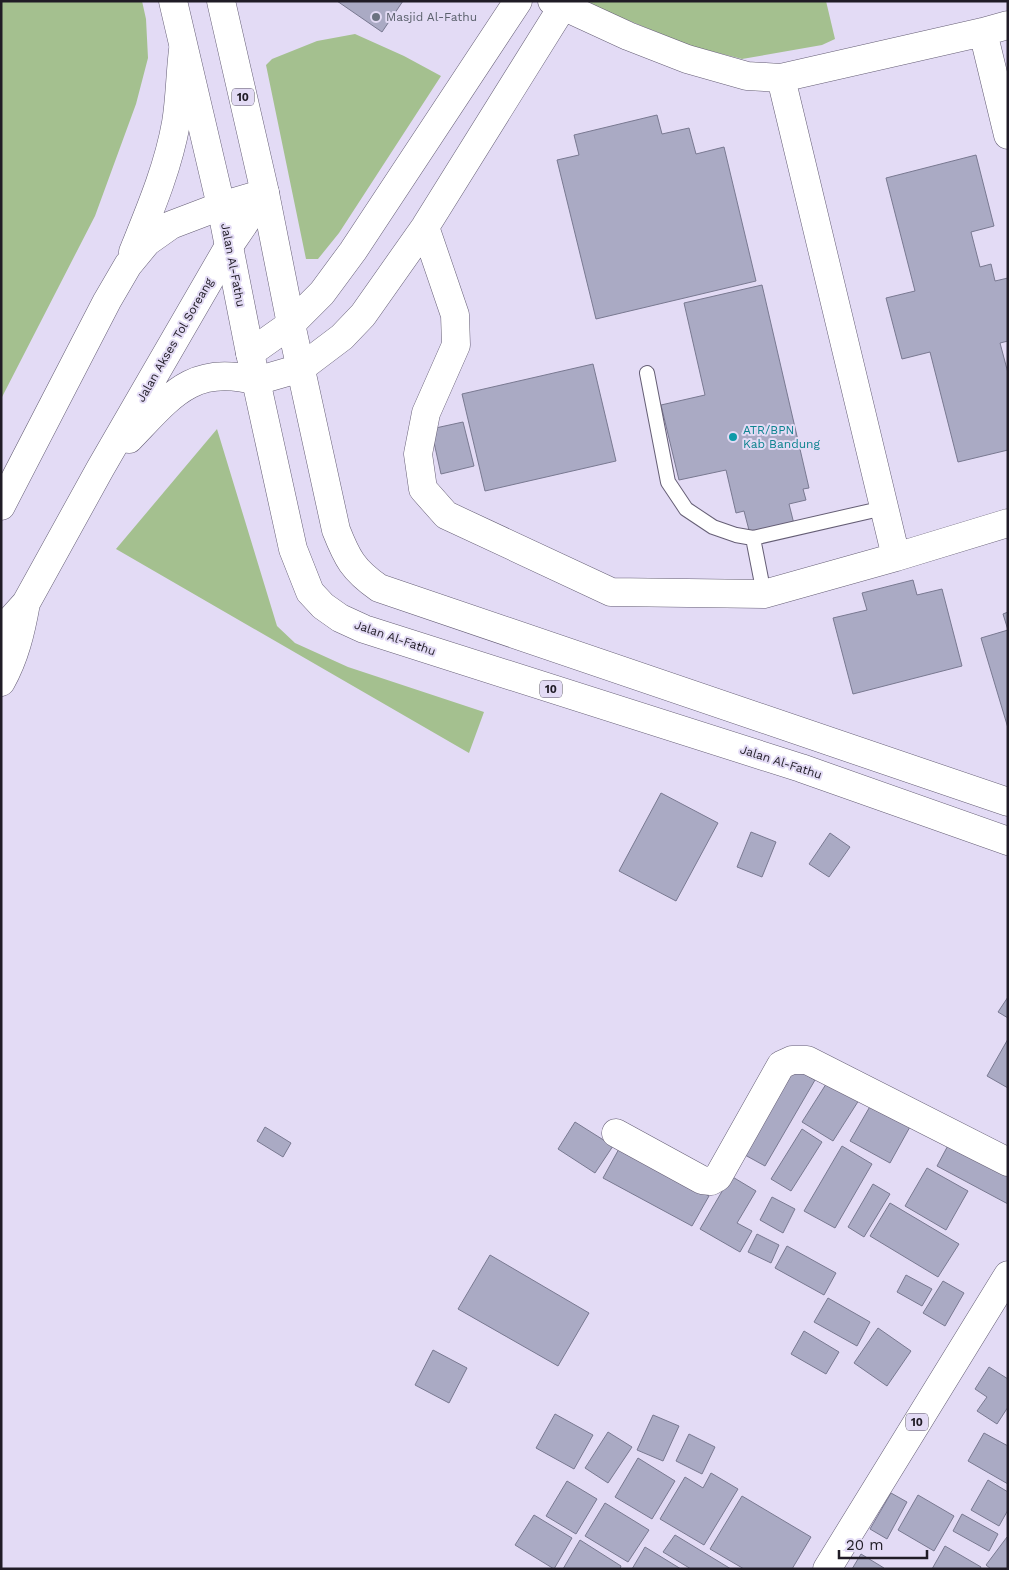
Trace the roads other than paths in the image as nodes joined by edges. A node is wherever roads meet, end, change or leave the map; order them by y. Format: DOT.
graph roads {
  1 [pos="173,1"];
  2 [pos="221,1"];
  3 [pos="518,1"];
  4 [pos="560,3"];
  5 [pos="996,28"];
  6 [pos="183,44"];
  7 [pos="781,78"];
  8 [pos="1008,135"];
  9 [pos="265,193"];
  10 [pos="221,206"];
  11 [pos="426,227"];
  12 [pos="229,246"];
  13 [pos="128,265"];
  14 [pos="291,324"];
  15 [pos="250,353"];
  16 [pos="301,368"];
  17 [pos="647,374"];
  18 [pos="256,381"];
  19 [pos="100,469"];
  20 [pos="1,506"];
  21 [pos="884,508"];
  22 [pos="1008,523"];
  23 [pos="753,538"];
  24 [pos="896,557"];
  25 [pos="764,594"];
  26 [pos="26,603"];
  27 [pos="1,631"];
  28 [pos="1,682"];
  29 [pos="814,735"];
  30 [pos="801,768"];
  31 [pos="1008,802"];
  32 [pos="1008,840"];
  33 [pos="616,1133"];
  34 [pos="1008,1162"];
  35 [pos="1008,1275"];
  36 [pos="827,1569"];
  1 -- 6 [label="main road, Jalan Al-Fathu"];
  2 -- 9 [label="main road, 10"];
  3 -- 14 [label="main road"];
  4 -- 7 [label="main road"];
  4 -- 11 [label="main road"];
  5 -- 7 [label="main road"];
  5 -- 8 [label="main road"];
  6 -- 10 [label="main road, Jalan Al-Fathu"];
  6 -- 13 [label="main road"];
  7 -- 21 [label="main road"];
  9 -- 10 [label="main road"];
  9 -- 12 [label="main road, Jalan Akses Tol Soreang"];
  9 -- 14 [label="main road, 10"];
  10 -- 12 [label="main road, Jalan Al-Fathu"];
  10 -- 13 [label="main road"];
  11 -- 16 [label="main road"];
  11 -- 25 [label="main road"];
  12 -- 15 [label="main road, Jalan Al-Fathu / 10"];
  12 -- 19 [label="main road, Jalan Akses Tol Soreang"];
  13 -- 20 [label="main road"];
  14 -- 15 [label="main road"];
  14 -- 16 [label="main road, 10"];
  15 -- 18 [label="main road, Jalan Al-Fathu / 10"];
  16 -- 18 [label="main road"];
  16 -- 29 [label="main road, 10"];
  17 -- 23 [label="lane"];
  18 -- 19 [label="main road"];
  18 -- 30 [label="main road, Jalan Al-Fathu / 10"];
  19 -- 26 [label="main road, Jalan Akses Tol Soreang"];
  21 -- 23 [label="lane"];
  21 -- 24 [label="main road"];
  22 -- 24 [label="main road"];
  23 -- 25 [label="lane"];
  24 -- 25 [label="main road"];
  26 -- 27 [label="main road, Jalan Akses Tol Soreang"];
  26 -- 28 [label="main road, Jalan Akses Tol Soreang"];
  29 -- 30 [label="main road"];
  29 -- 31 [label="main road, 10"];
  30 -- 32 [label="main road, Jalan Al-Fathu / 10"];
  33 -- 34 [label="main road"];
  35 -- 36 [label="main road, 10"];
}
